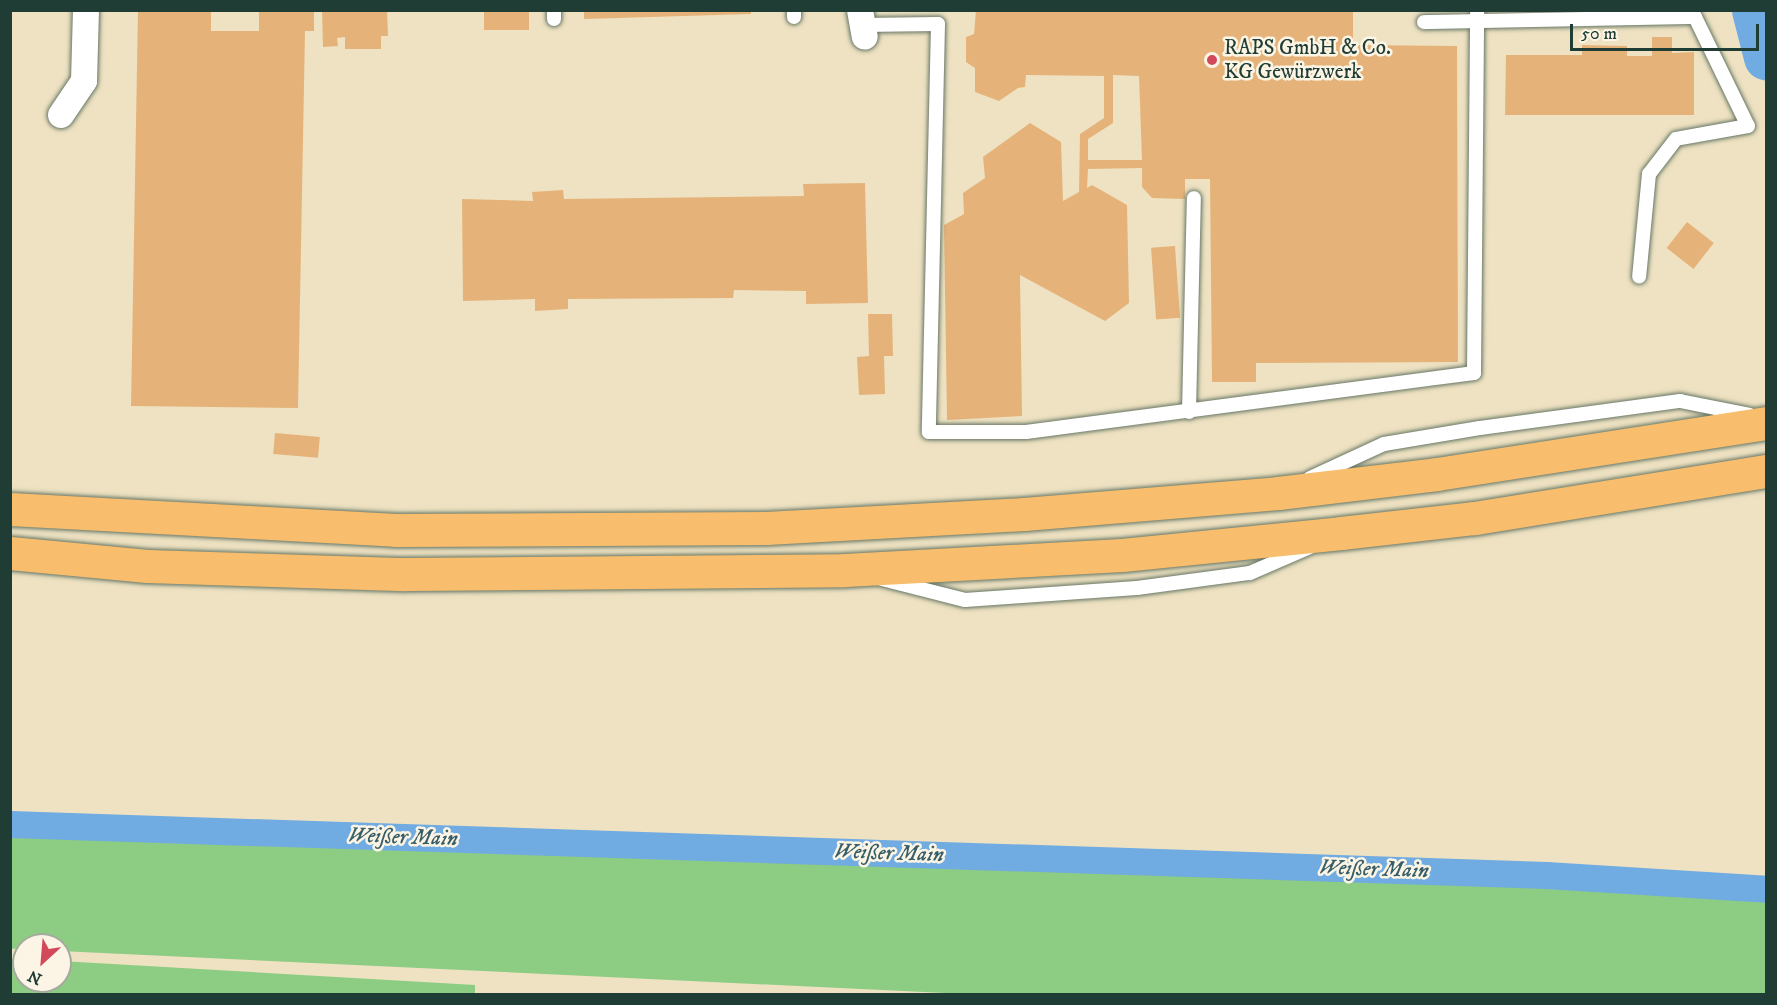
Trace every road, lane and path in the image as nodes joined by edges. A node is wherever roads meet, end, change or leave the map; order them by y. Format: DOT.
graph roads {
  1 [pos="86,10"];
  2 [pos="1477,16"];
  3 [pos="1424,22"];
  4 [pos="863,24"];
  5 [pos="61,115"];
  6 [pos="1194,198"];
  7 [pos="1639,277"];
  8 [pos="1189,412"];
  9 [pos="1767,421"];
  10 [pos="1767,471"];
  11 [pos="10,509"];
  12 [pos="10,553"];
  1 -- 5 [label="street"];
  2 -- 3 [label="lane"];
  2 -- 7 [label="lane"];
  2 -- 8 [label="lane"];
  4 -- 8 [label="lane"];
  6 -- 8 [label="lane"];
  9 -- 11 [label="highway"];
  10 -- 12 [label="highway"];
}
